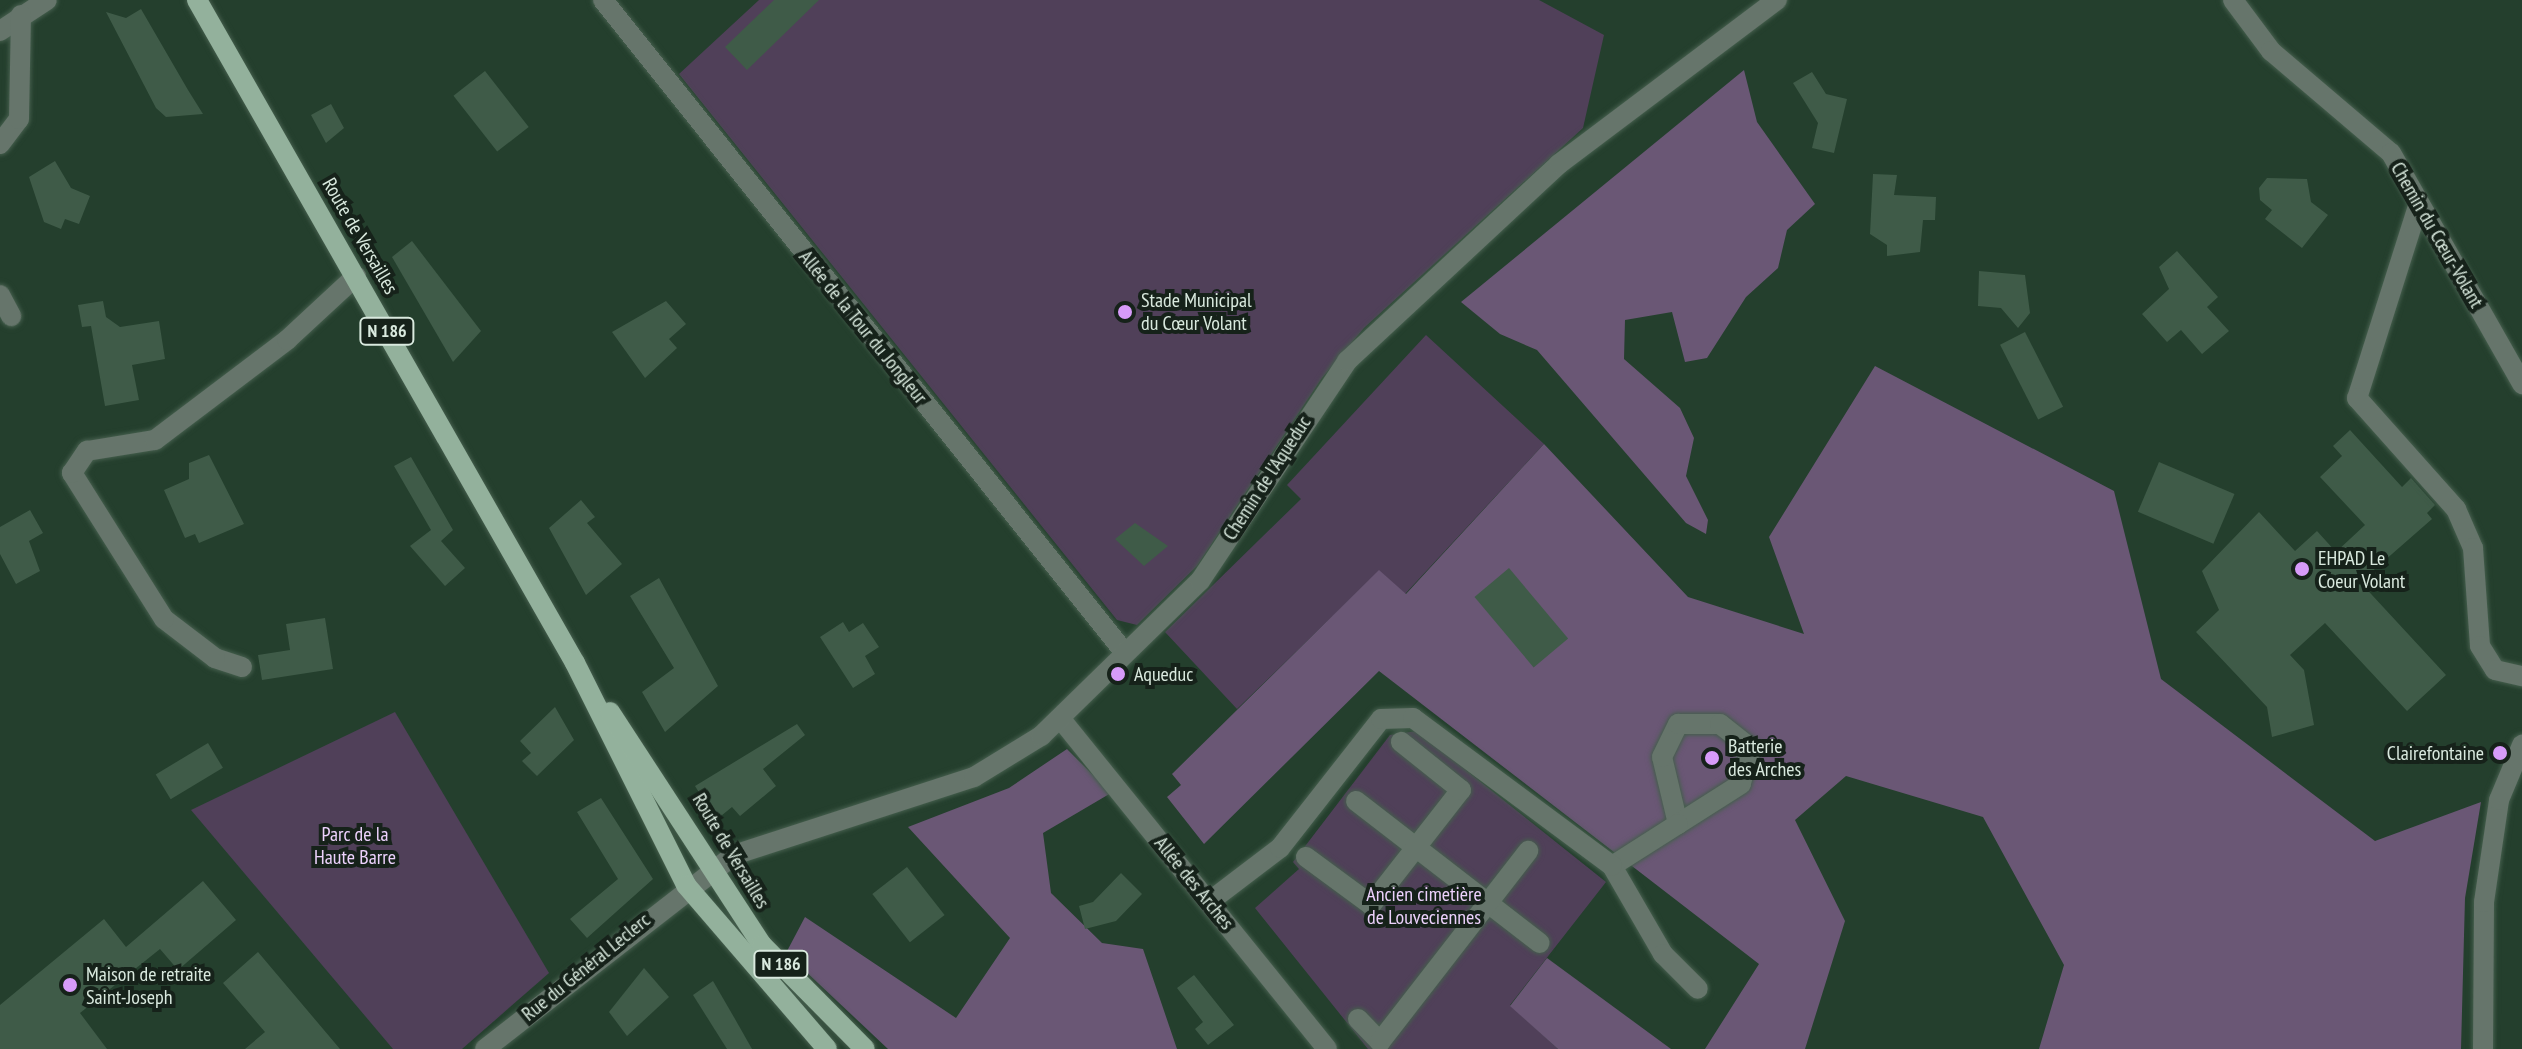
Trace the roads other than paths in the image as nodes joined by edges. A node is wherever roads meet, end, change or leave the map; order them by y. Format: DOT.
graph roads {
  1 [pos="47,0"];
  2 [pos="197,0"];
  3 [pos="603,0"];
  4 [pos="1777,0"];
  5 [pos="2233,0"];
  6 [pos="21,15"];
  7 [pos="0,31"];
  8 [pos="0,144"];
  9 [pos="2419,203"];
  10 [pos="356,276"];
  11 [pos="0,295"];
  12 [pos="11,316"];
  13 [pos="2522,384"];
  14 [pos="1125,653"];
  15 [pos="575,663"];
  16 [pos="242,667"];
  17 [pos="2522,676"];
  18 [pos="1060,718"];
  19 [pos="1401,742"];
  20 [pos="2522,745"];
  21 [pos="1356,801"];
  22 [pos="1678,824"];
  23 [pos="1415,848"];
  24 [pos="1528,851"];
  25 [pos="1306,857"];
  26 [pos="1612,866"];
  27 [pos="709,869"];
  28 [pos="686,885"];
  29 [pos="1209,902"];
  30 [pos="1487,903"];
  31 [pos="1540,943"];
  32 [pos="1698,989"];
  33 [pos="1358,1019"];
  34 [pos="820,1045"];
  35 [pos="485,1049"];
  36 [pos="865,1049"];
  37 [pos="1327,1049"];
  38 [pos="2483,1049"];
  1 -- 6 [label="street"];
  2 -- 10 [label="main road, Route de Versailles / N 186"];
  3 -- 14 [label="street, Allée de la Tour du Jongleur"];
  4 -- 14 [label="street, Chemin de l'Aqueduc"];
  5 -- 9 [label="street, Chemin du Cœur-Volant"];
  6 -- 7 [label="street"];
  6 -- 8 [label="street"];
  9 -- 13 [label="street, Chemin du Cœur-Volant"];
  9 -- 17 [label="street"];
  10 -- 15 [label="main road, Route de Versailles / N 186"];
  10 -- 16 [label="street"];
  11 -- 12 [label="street"];
  14 -- 18 [label="street, Chemin de l'Aqueduc"];
  15 -- 27 [label="main road, Route de Versailles / N 186"];
  15 -- 28 [label="main road, Route de Versailles / N 186"];
  18 -- 27 [label="street, Chemin de l'Aqueduc"];
  18 -- 29 [label="street, Allée des Arches"];
  19 -- 23 [label="street"];
  20 -- 38 [label="street"];
  21 -- 23 [label="street"];
  22 -- 22 [label="street"];
  22 -- 26 [label="street"];
  23 -- 25 [label="street"];
  23 -- 30 [label="street"];
  24 -- 30 [label="street"];
  26 -- 29 [label="street"];
  26 -- 32 [label="street"];
  27 -- 28 [label="street, Rue du Général Leclerc"];
  27 -- 36 [label="main road, Route de Versailles / N 186"];
  28 -- 34 [label="main road, Route de Versailles / N 186"];
  28 -- 35 [label="street, Rue du Général Leclerc"];
  29 -- 37 [label="street, Allée des Arches"];
  30 -- 31 [label="street"];
  30 -- 33 [label="street"];
}
